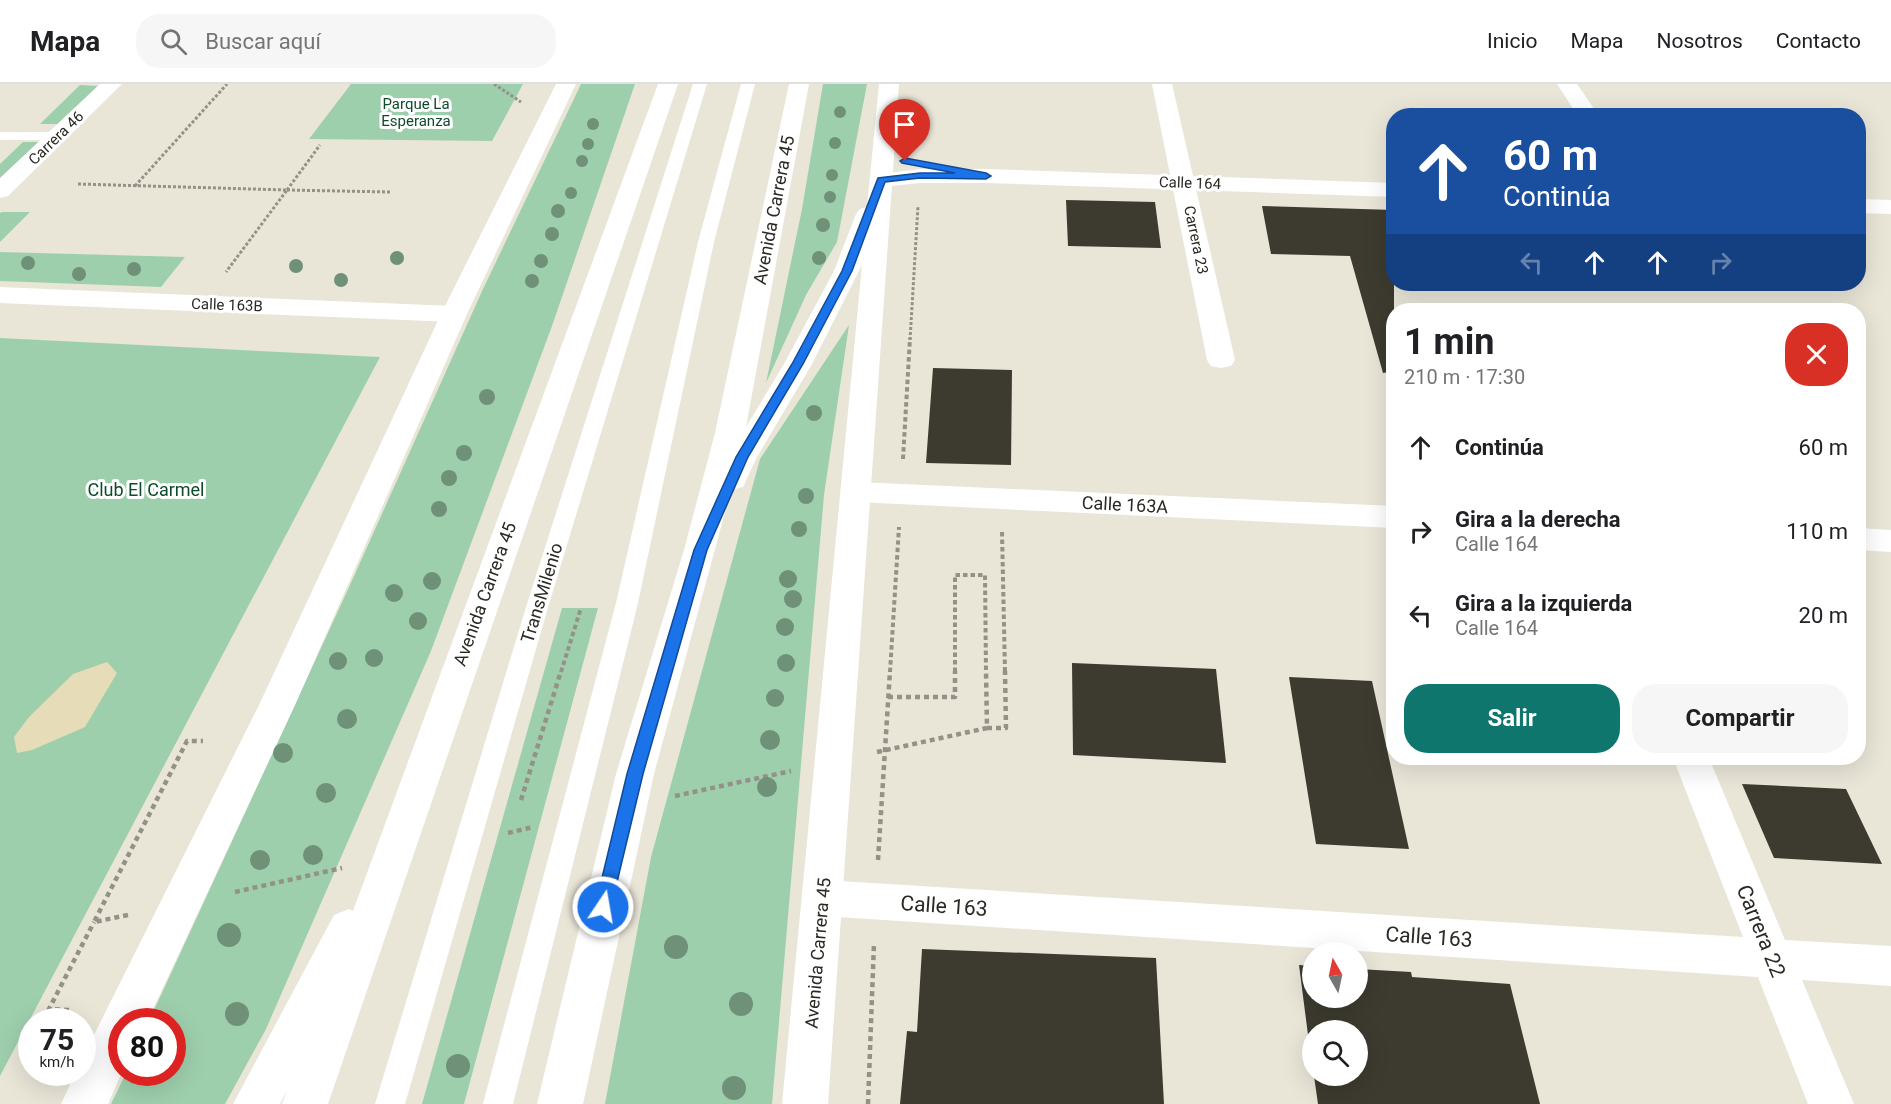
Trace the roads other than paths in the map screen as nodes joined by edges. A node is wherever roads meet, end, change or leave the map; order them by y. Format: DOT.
graph roads {
  1 [pos="112,84"];
  2 [pos="566,84"];
  3 [pos="668,84"];
  4 [pos="699,84"];
  5 [pos="748,84"];
  6 [pos="799,84"];
  7 [pos="890,84"];
  8 [pos="1162,84"];
  9 [pos="1567,84"];
  10 [pos="1584,108"];
  11 [pos="0,136"];
  12 [pos="58,136"];
  13 [pos="884,153"];
  14 [pos="986,176"];
  15 [pos="881,180"];
  16 [pos="1183,183"];
  17 [pos="1386,190"];
  18 [pos="0,191"];
  19 [pos="1866,206"];
  20 [pos="1891,207"];
  21 [pos="0,296"];
  22 [pos="454,314"];
  23 [pos="1221,360"];
  24 [pos="857,492"];
  25 [pos="1386,517"];
  26 [pos="1866,539"];
  27 [pos="1891,541"];
  28 [pos="700,550"];
  29 [pos="1694,765"];
  30 [pos="402,828"];
  31 [pos="823,898"];
  32 [pos="1772,958"];
  33 [pos="1891,966"];
  34 [pos="131,1008"];
  35 [pos="108,1055"];
  36 [pos="84,1104"];
  37 [pos="256,1104"];
  38 [pos="305,1104"];
  39 [pos="390,1104"];
  40 [pos="498,1104"];
  41 [pos="560,1104"];
  42 [pos="805,1104"];
  43 [pos="1830,1104"];
  1 -- 12 [label="main road, Carrera 46"];
  2 -- 22 [label="main road"];
  3 -- 30 [label="main road, Avenida Carrera 45"];
  4 -- 39 [label="lane, TransMilenio"];
  5 -- 40 [label="lane"];
  6 -- 28 [label="main road, Avenida Carrera 45"];
  7 -- 13 [label="main road, Avenida Carrera 45"];
  8 -- 16 [label="main road, Carrera 23"];
  9 -- 10 [label="main road"];
  11 -- 12 [label="lane"];
  12 -- 18 [label="main road, Carrera 46"];
  13 -- 14 [label="main road, Calle 164"];
  13 -- 15 [label="main road, Avenida Carrera 45"];
  14 -- 15 [label="main road, Calle 164"];
  14 -- 16 [label="main road, Calle 164"];
  15 -- 24 [label="main road, Avenida Carrera 45"];
  15 -- 28 [label="main road"];
  16 -- 17 [label="main road, Calle 164"];
  16 -- 23 [label="main road, Carrera 23"];
  19 -- 20 [label="main road"];
  21 -- 22 [label="main road, Calle 163B"];
  22 -- 34 [label="main road"];
  24 -- 25 [label="main road, Calle 163A"];
  24 -- 31 [label="main road, Avenida Carrera 45"];
  26 -- 27 [label="main road"];
  28 -- 41 [label="main road, Avenida Carrera 45"];
  29 -- 32 [label="main road, Carrera 22"];
  30 -- 37 [label="main road"];
  30 -- 38 [label="main road, Avenida Carrera 45"];
  31 -- 32 [label="main road, Calle 163"];
  31 -- 42 [label="main road, Avenida Carrera 45"];
  32 -- 33 [label="main road, Calle 163"];
  32 -- 43 [label="main road, Carrera 22"];
  35 -- 36 [label="main road"];
}
